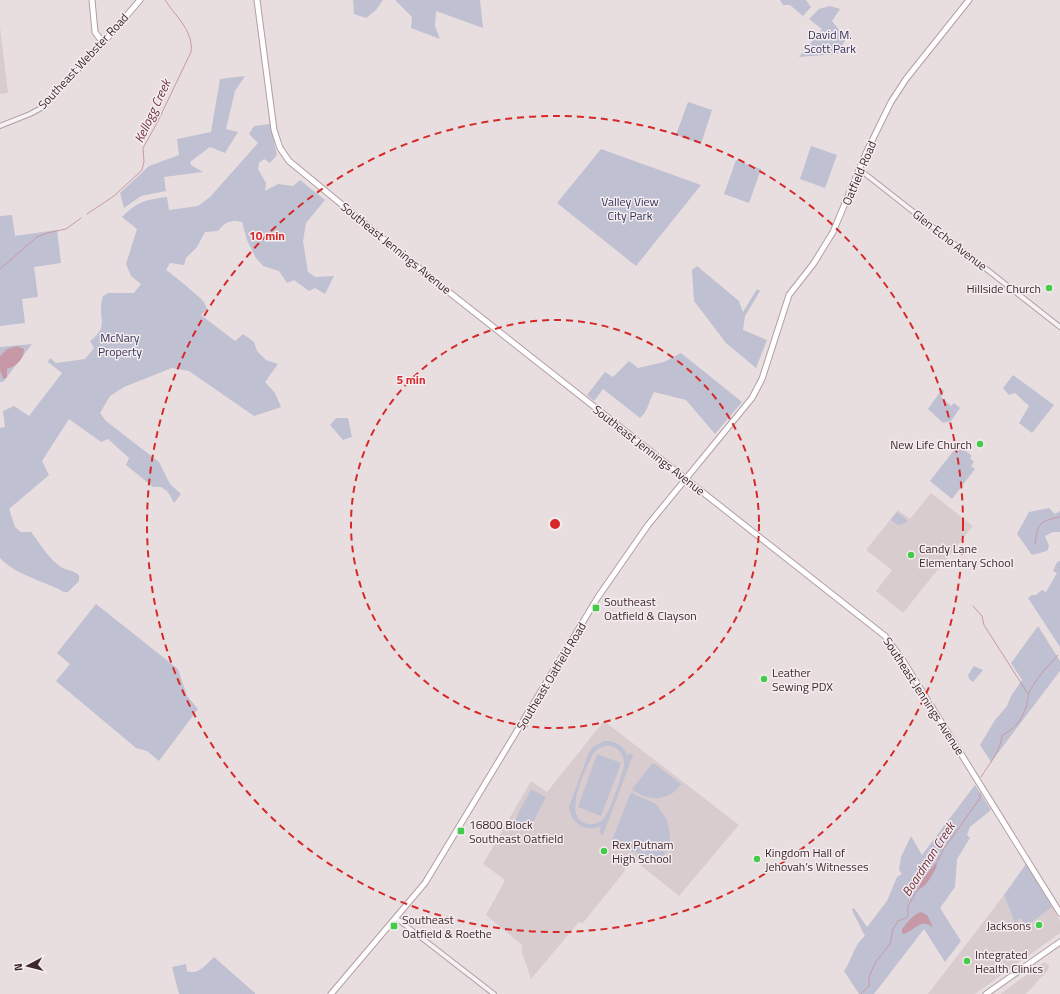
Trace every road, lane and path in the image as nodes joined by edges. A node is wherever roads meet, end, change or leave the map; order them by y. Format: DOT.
graph roads {
  1 [pos="92,0"];
  2 [pos="140,0"];
  3 [pos="257,0"];
  4 [pos="969,0"];
  5 [pos="103,43"];
  6 [pos="0,126"];
  7 [pos="859,169"];
  8 [pos="1060,327"];
  9 [pos="769,358"];
  10 [pos="685,479"];
  11 [pos="1060,913"];
  12 [pos="396,918"];
  13 [pos="1060,942"];
  14 [pos="332,994"];
  15 [pos="494,994"];
  16 [pos="986,994"];
  1 -- 5 [label="main road"];
  2 -- 5 [label="main road, Southeast Webster Road"];
  3 -- 10 [label="main road, Southeast Jennings Avenue"];
  4 -- 7 [label="main road, Oatfield Road"];
  5 -- 6 [label="street, Southeast Webster Road"];
  7 -- 8 [label="street, Glen Echo Avenue"];
  7 -- 9 [label="main road, Oatfield Road"];
  9 -- 10 [label="main road, Southeast Oatfield Road"];
  10 -- 11 [label="main road, Southeast Jennings Avenue"];
  10 -- 12 [label="main road, Southeast Oatfield Road"];
  12 -- 14 [label="main road, Southeast Oatfield Road"];
  12 -- 15 [label="street"];
  13 -- 16 [label="main road"];
}
